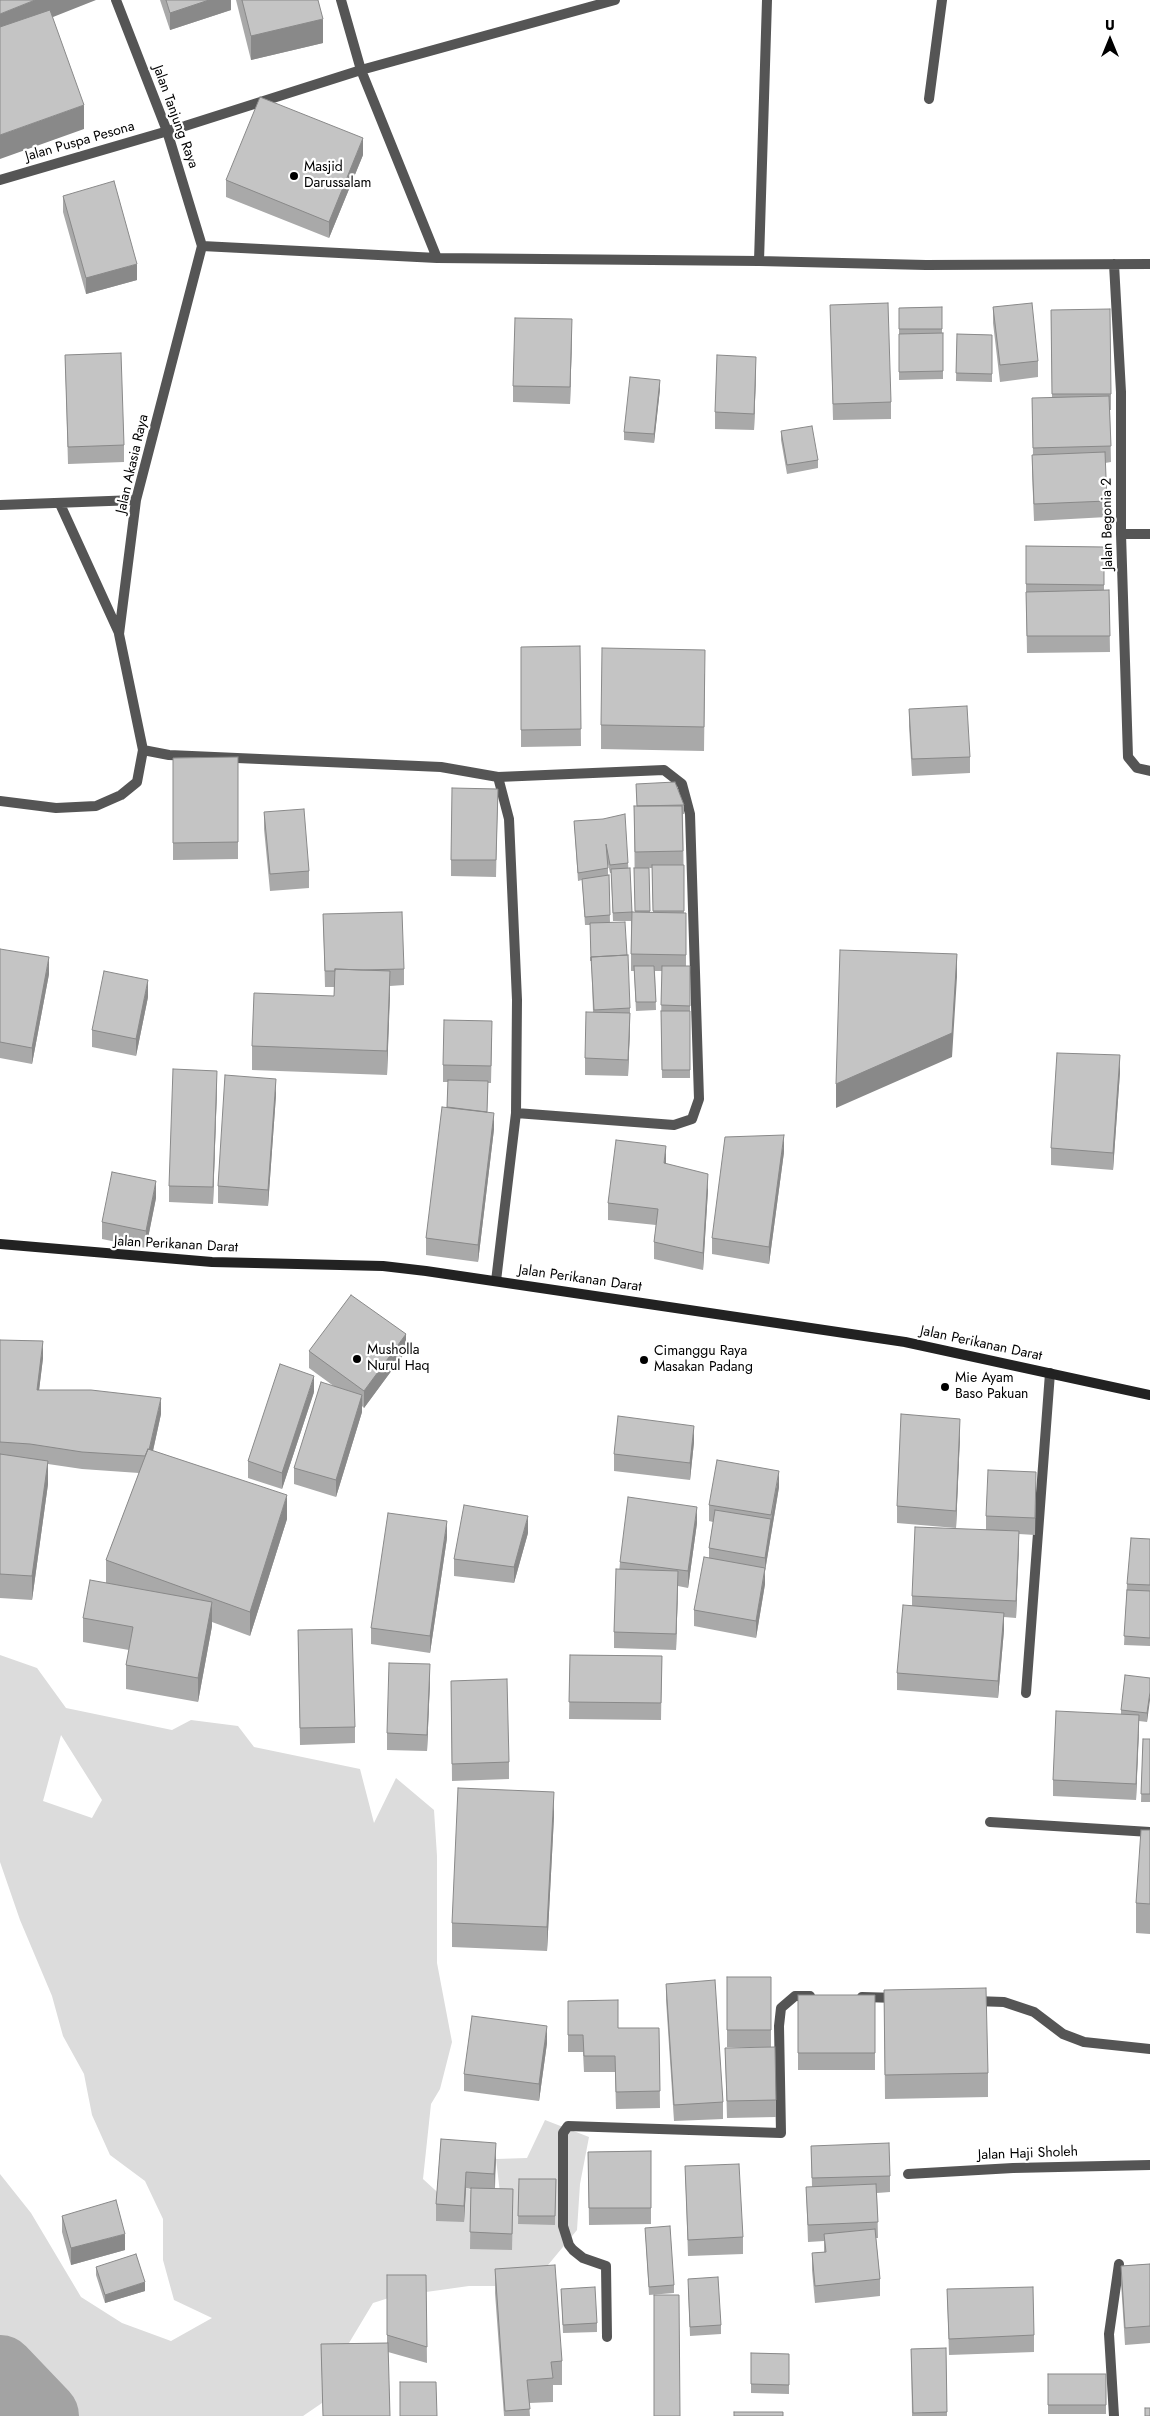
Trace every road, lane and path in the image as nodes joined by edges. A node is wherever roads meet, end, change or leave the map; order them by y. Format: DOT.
graph roads {
  1 [pos="116,0"];
  2 [pos="341,0"];
  3 [pos="615,0"];
  4 [pos="767,0"];
  5 [pos="942,0"];
  6 [pos="361,70"];
  7 [pos="929,99"];
  8 [pos="167,131"];
  9 [pos="0,180"];
  10 [pos="202,246"];
  11 [pos="437,258"];
  12 [pos="759,261"];
  13 [pos="1114,264"];
  14 [pos="1150,264"];
  15 [pos="136,500"];
  16 [pos="60,504"];
  17 [pos="0,505"];
  18 [pos="1121,534"];
  19 [pos="1150,534"];
  20 [pos="119,634"];
  21 [pos="143,750"];
  22 [pos="1150,771"];
  23 [pos="498,777"];
  24 [pos="0,801"];
  25 [pos="516,1113"];
  26 [pos="0,1244"];
  27 [pos="496,1281"];
  28 [pos="1050,1373"];
  29 [pos="1150,1395"];
  30 [pos="1026,1692"];
  31 [pos="990,1822"];
  32 [pos="1150,1832"];
  33 [pos="825,1997"];
  34 [pos="854,1997"];
  35 [pos="904,1998"];
  36 [pos="964,2000"];
  37 [pos="1150,2049"];
  38 [pos="1150,2165"];
  39 [pos="908,2174"];
  40 [pos="1119,2264"];
  41 [pos="607,2337"];
  42 [pos="1114,2416"];
  1 -- 8 [label="street, Jalan Tanjung Raya"];
  2 -- 6 [label="street"];
  3 -- 6 [label="street, Jalan Puspa Pesona"];
  4 -- 12 [label="street"];
  5 -- 7 [label="street"];
  6 -- 8 [label="street, Jalan Puspa Pesona"];
  6 -- 11 [label="street"];
  8 -- 9 [label="street, Jalan Puspa Pesona"];
  8 -- 10 [label="street, Jalan Tanjung Raya"];
  10 -- 11 [label="street"];
  10 -- 15 [label="street, Jalan Akasia Raya"];
  11 -- 12 [label="street"];
  12 -- 13 [label="street"];
  13 -- 14 [label="street"];
  13 -- 18 [label="street, Jalan Begonia 2"];
  15 -- 16 [label="street"];
  15 -- 20 [label="street, Jalan Akasia Raya"];
  16 -- 17 [label="street"];
  16 -- 20 [label="street"];
  18 -- 19 [label="street"];
  18 -- 22 [label="street, Jalan Begonia 2"];
  20 -- 21 [label="street, Jalan Akasia Raya"];
  21 -- 23 [label="street"];
  21 -- 24 [label="street"];
  23 -- 25 [label="street"];
  23 -- 25 [label="street"];
  25 -- 27 [label="street"];
  26 -- 27 [label="street, Jalan Perikanan Darat"];
  27 -- 28 [label="street, Jalan Perikanan Darat"];
  28 -- 29 [label="street, Jalan Perikanan Darat"];
  28 -- 30 [label="street"];
  31 -- 32 [label="street"];
  33 -- 41 [label="street"];
  34 -- 35 [label="street"];
  36 -- 37 [label="street"];
  38 -- 39 [label="street, Jalan Haji Sholeh"];
  40 -- 42 [label="street"];
}
